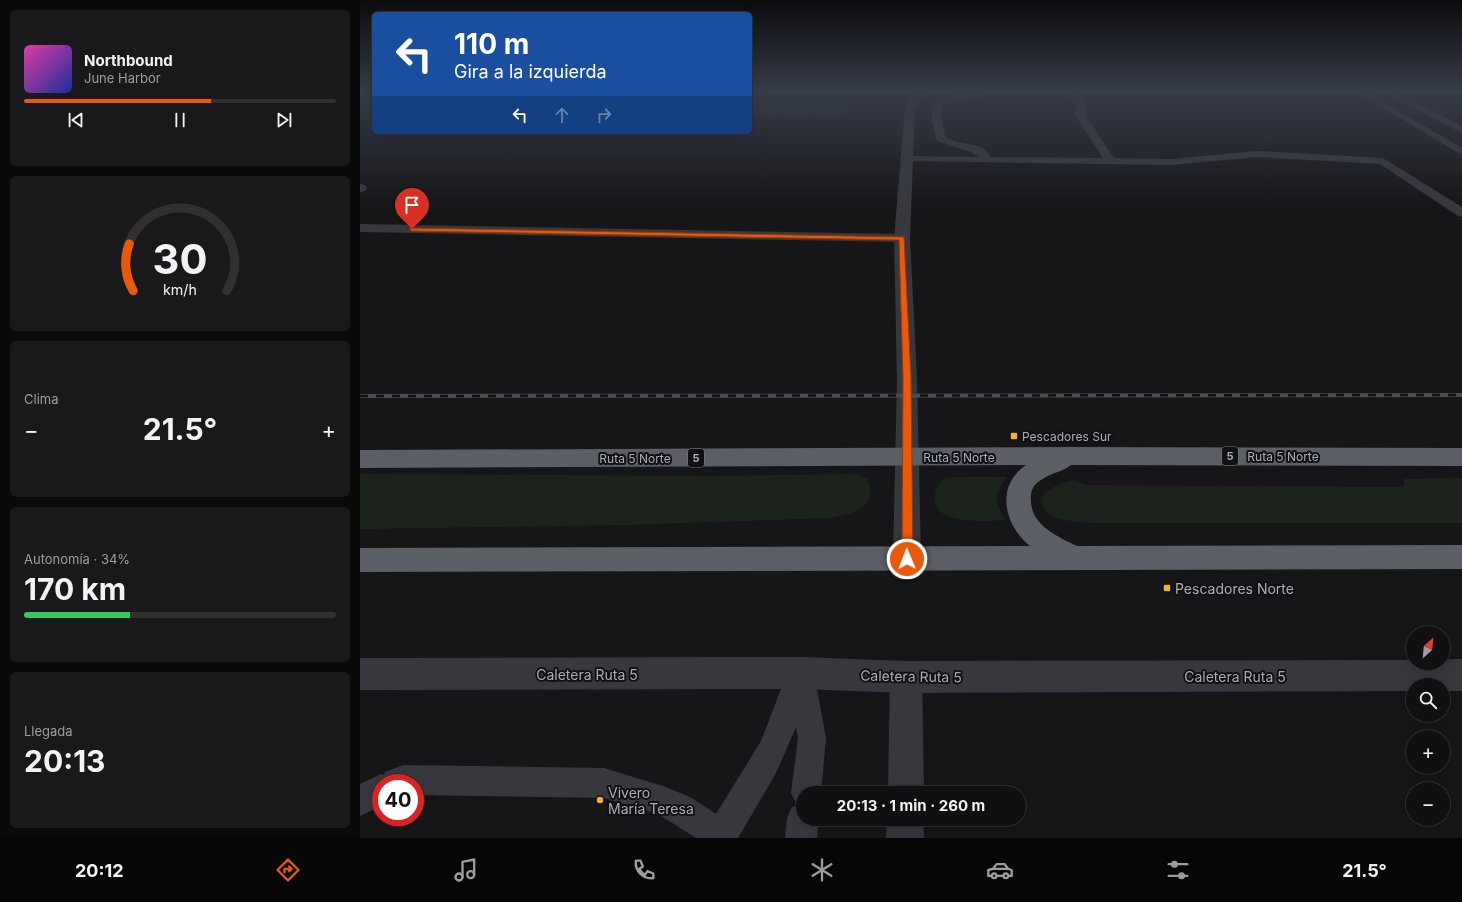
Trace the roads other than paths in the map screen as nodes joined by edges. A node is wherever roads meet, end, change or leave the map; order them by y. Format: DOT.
graph roads {
  1 [pos="909,130"];
  2 [pos="939,130"];
  3 [pos="1090,130"];
  4 [pos="1426,130"];
  5 [pos="1462,152"];
  6 [pos="908,159"];
  7 [pos="986,160"];
  8 [pos="1111,162"];
  9 [pos="1462,212"];
  10 [pos="360,228"];
  11 [pos="902,238"];
  12 [pos="1074,456"];
  13 [pos="906,457"];
  14 [pos="1462,457"];
  15 [pos="360,459"];
  16 [pos="1462,557"];
  17 [pos="1074,558"];
  18 [pos="907,559"];
  19 [pos="360,560"];
  20 [pos="801,673"];
  21 [pos="360,674"];
  22 [pos="1462,675"];
  23 [pos="906,677"];
  24 [pos="424,780"];
  25 [pos="807,786"];
  26 [pos="906,786"];
  27 [pos="372,794"];
  28 [pos="360,800"];
  29 [pos="802,826"];
  30 [pos="905,826"];
  31 [pos="720,837"];
  32 [pos="801,838"];
  33 [pos="905,838"];
  1 -- 6 [label="street"];
  2 -- 7 [label="lane"];
  3 -- 8 [label="lane"];
  4 -- 5 [label="lane"];
  6 -- 7 [label="lane"];
  6 -- 11 [label="street"];
  7 -- 8 [label="lane"];
  8 -- 9 [label="lane"];
  10 -- 11 [label="lane"];
  11 -- 13 [label="street"];
  12 -- 13 [label="highway, Ruta 5 Norte / 5"];
  12 -- 14 [label="highway, Ruta 5 Norte / 5"];
  12 -- 17 [label="highway"];
  13 -- 15 [label="highway, Ruta 5 Norte / 5"];
  13 -- 18 [label="street"];
  16 -- 17 [label="highway"];
  17 -- 18 [label="highway"];
  18 -- 19 [label="highway"];
  20 -- 21 [label="street, Caletera Ruta 5"];
  20 -- 23 [label="street, Caletera Ruta 5"];
  20 -- 25 [label="lane"];
  20 -- 31 [label="lane"];
  22 -- 23 [label="street, Caletera Ruta 5"];
  23 -- 26 [label="street"];
  24 -- 31 [label="lane"];
  27 -- 28 [label="lane"];
  29 -- 32 [label="lane"];
  30 -- 33 [label="street"];
}
